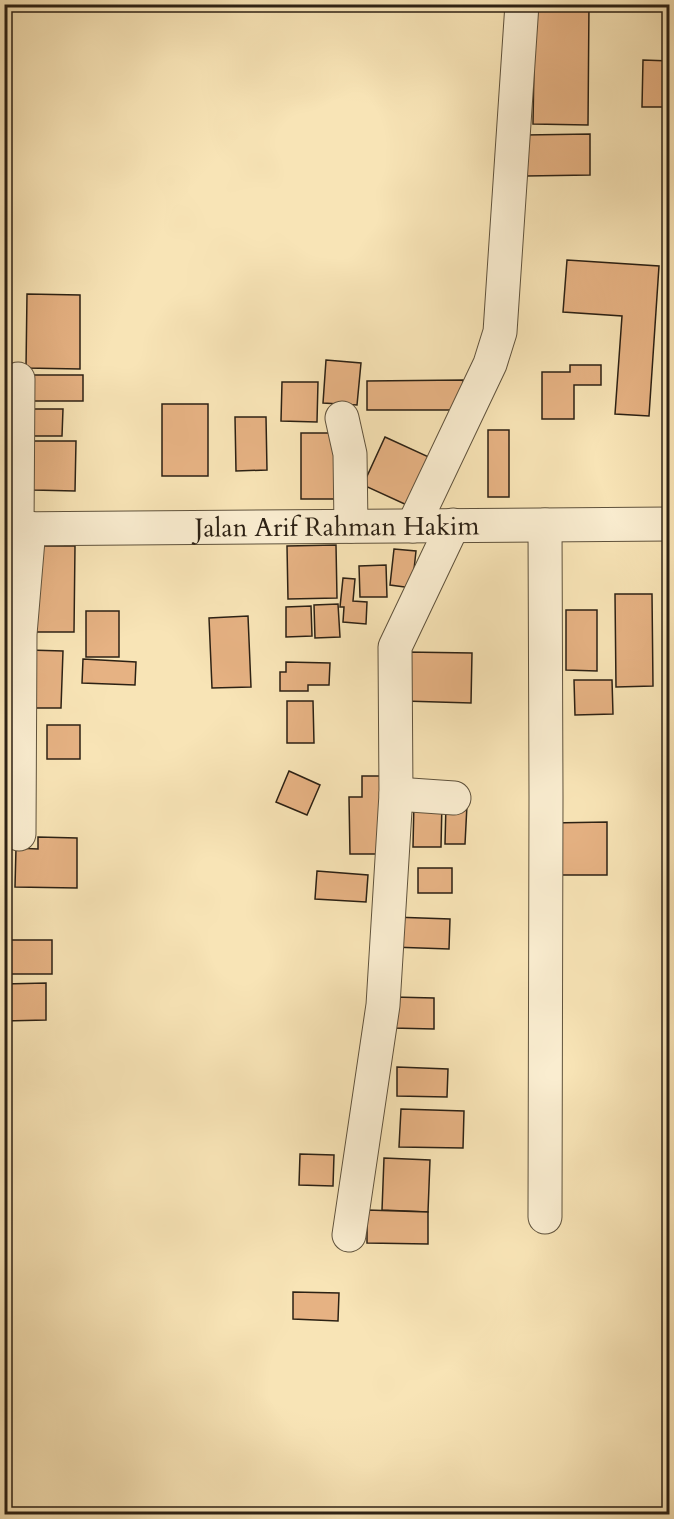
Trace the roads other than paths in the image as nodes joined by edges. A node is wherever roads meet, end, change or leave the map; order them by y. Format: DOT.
graph roads {
  1 [pos="522,4"];
  2 [pos="18,379"];
  3 [pos="342,418"];
  4 [pos="669,524"];
  5 [pos="545,525"];
  6 [pos="351,526"];
  7 [pos="432,526"];
  8 [pos="17,528"];
  9 [pos="396,794"];
  10 [pos="454,798"];
  11 [pos="19,834"];
  12 [pos="545,1217"];
  13 [pos="349,1234"];
  1 -- 7 [label="street"];
  2 -- 8 [label="street"];
  3 -- 6 [label="street"];
  4 -- 5 [label="street, Jalan Arif Rahman Hakim"];
  5 -- 7 [label="street, Jalan Arif Rahman Hakim"];
  5 -- 12 [label="street"];
  6 -- 7 [label="street, Jalan Arif Rahman Hakim"];
  6 -- 8 [label="street, Jalan Arif Rahman Hakim"];
  7 -- 9 [label="street"];
  8 -- 11 [label="street"];
  9 -- 10 [label="street"];
  9 -- 13 [label="street"];
}
